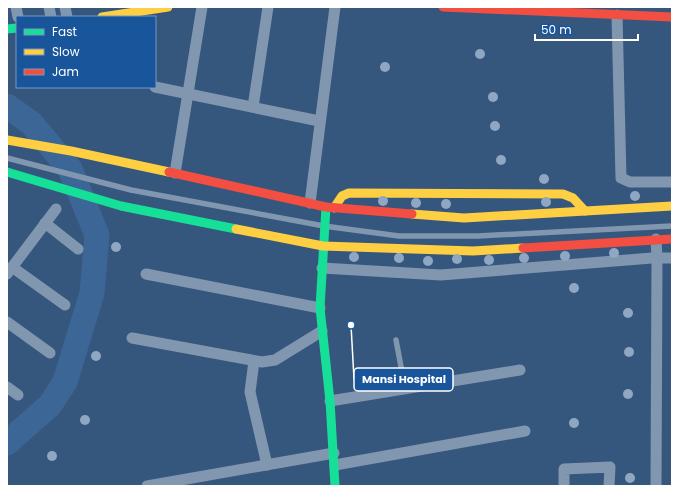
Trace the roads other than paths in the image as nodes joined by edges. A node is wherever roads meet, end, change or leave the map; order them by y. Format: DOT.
graph roads {
  1 [pos="168,7"];
  2 [pos="202,7"];
  3 [pos="268,7"];
  4 [pos="335,7"];
  5 [pos="443,7"];
  6 [pos="140,9"];
  7 [pos="566,10"];
  8 [pos="617,15"];
  9 [pos="116,16"];
  10 [pos="672,17"];
  11 [pos="156,87"];
  12 [pos="189,94"];
  13 [pos="254,107"];
  14 [pos="319,121"];
  15 [pos="7,140"];
  16 [pos="7,158"];
  17 [pos="7,172"];
  18 [pos="175,174"];
  19 [pos="672,182"];
  20 [pos="310,203"];
  21 [pos="672,206"];
  22 [pos="330,207"];
  23 [pos="56,209"];
  24 [pos="585,211"];
  25 [pos="45,223"];
  26 [pos="324,226"];
  27 [pos="672,226"];
  28 [pos="656,238"];
  29 [pos="672,239"];
  30 [pos="323,246"];
  31 [pos="78,249"];
  32 [pos="657,258"];
  33 [pos="672,258"];
  34 [pos="322,268"];
  35 [pos="10,270"];
  36 [pos="146,274"];
  37 [pos="65,304"];
  38 [pos="320,308"];
  39 [pos="7,322"];
  40 [pos="322,330"];
  41 [pos="132,338"];
  42 [pos="396,340"];
  43 [pos="50,353"];
  44 [pos="254,361"];
  45 [pos="520,370"];
  46 [pos="7,387"];
  47 [pos="405,388"];
  48 [pos="18,395"];
  49 [pos="330,401"];
  50 [pos="525,431"];
  51 [pos="334,453"];
  52 [pos="267,465"];
  53 [pos="335,465"];
  54 [pos="147,486"];
  55 [pos="335,486"];
  56 [pos="564,486"];
  57 [pos="609,486"];
  58 [pos="656,486"];
  1 -- 6 [label="main road"];
  2 -- 12 [label="street"];
  3 -- 13 [label="street"];
  4 -- 14 [label="street"];
  5 -- 7 [label="main road"];
  6 -- 9 [label="main road"];
  7 -- 8 [label="main road"];
  8 -- 10 [label="main road"];
  8 -- 19 [label="street"];
  11 -- 12 [label="street"];
  12 -- 13 [label="street"];
  12 -- 18 [label="street"];
  13 -- 14 [label="street"];
  14 -- 20 [label="street"];
  15 -- 18 [label="main road"];
  16 -- 26 [label="lane"];
  17 -- 30 [label="main road"];
  18 -- 20 [label="main road"];
  20 -- 22 [label="main road"];
  21 -- 24 [label="main road"];
  22 -- 24 [label="main road"];
  22 -- 24 [label="main road"];
  22 -- 26 [label="main road"];
  23 -- 25 [label="street"];
  25 -- 31 [label="street"];
  25 -- 35 [label="street"];
  26 -- 27 [label="lane"];
  26 -- 30 [label="main road"];
  28 -- 29 [label="main road"];
  28 -- 30 [label="main road"];
  28 -- 32 [label="street"];
  30 -- 34 [label="main road"];
  32 -- 33 [label="street"];
  32 -- 34 [label="street"];
  32 -- 58 [label="street"];
  34 -- 38 [label="main road"];
  35 -- 37 [label="street"];
  36 -- 38 [label="street"];
  38 -- 40 [label="main road"];
  39 -- 43 [label="street"];
  40 -- 44 [label="street"];
  40 -- 49 [label="main road"];
  41 -- 44 [label="street"];
  42 -- 47 [label="lane"];
  44 -- 52 [label="street"];
  45 -- 47 [label="street"];
  46 -- 48 [label="street"];
  47 -- 49 [label="street"];
  49 -- 51 [label="main road"];
  50 -- 53 [label="street"];
  51 -- 52 [label="street"];
  51 -- 53 [label="main road"];
  52 -- 54 [label="street"];
  53 -- 55 [label="main road"];
  56 -- 57 [label="street"];
}
